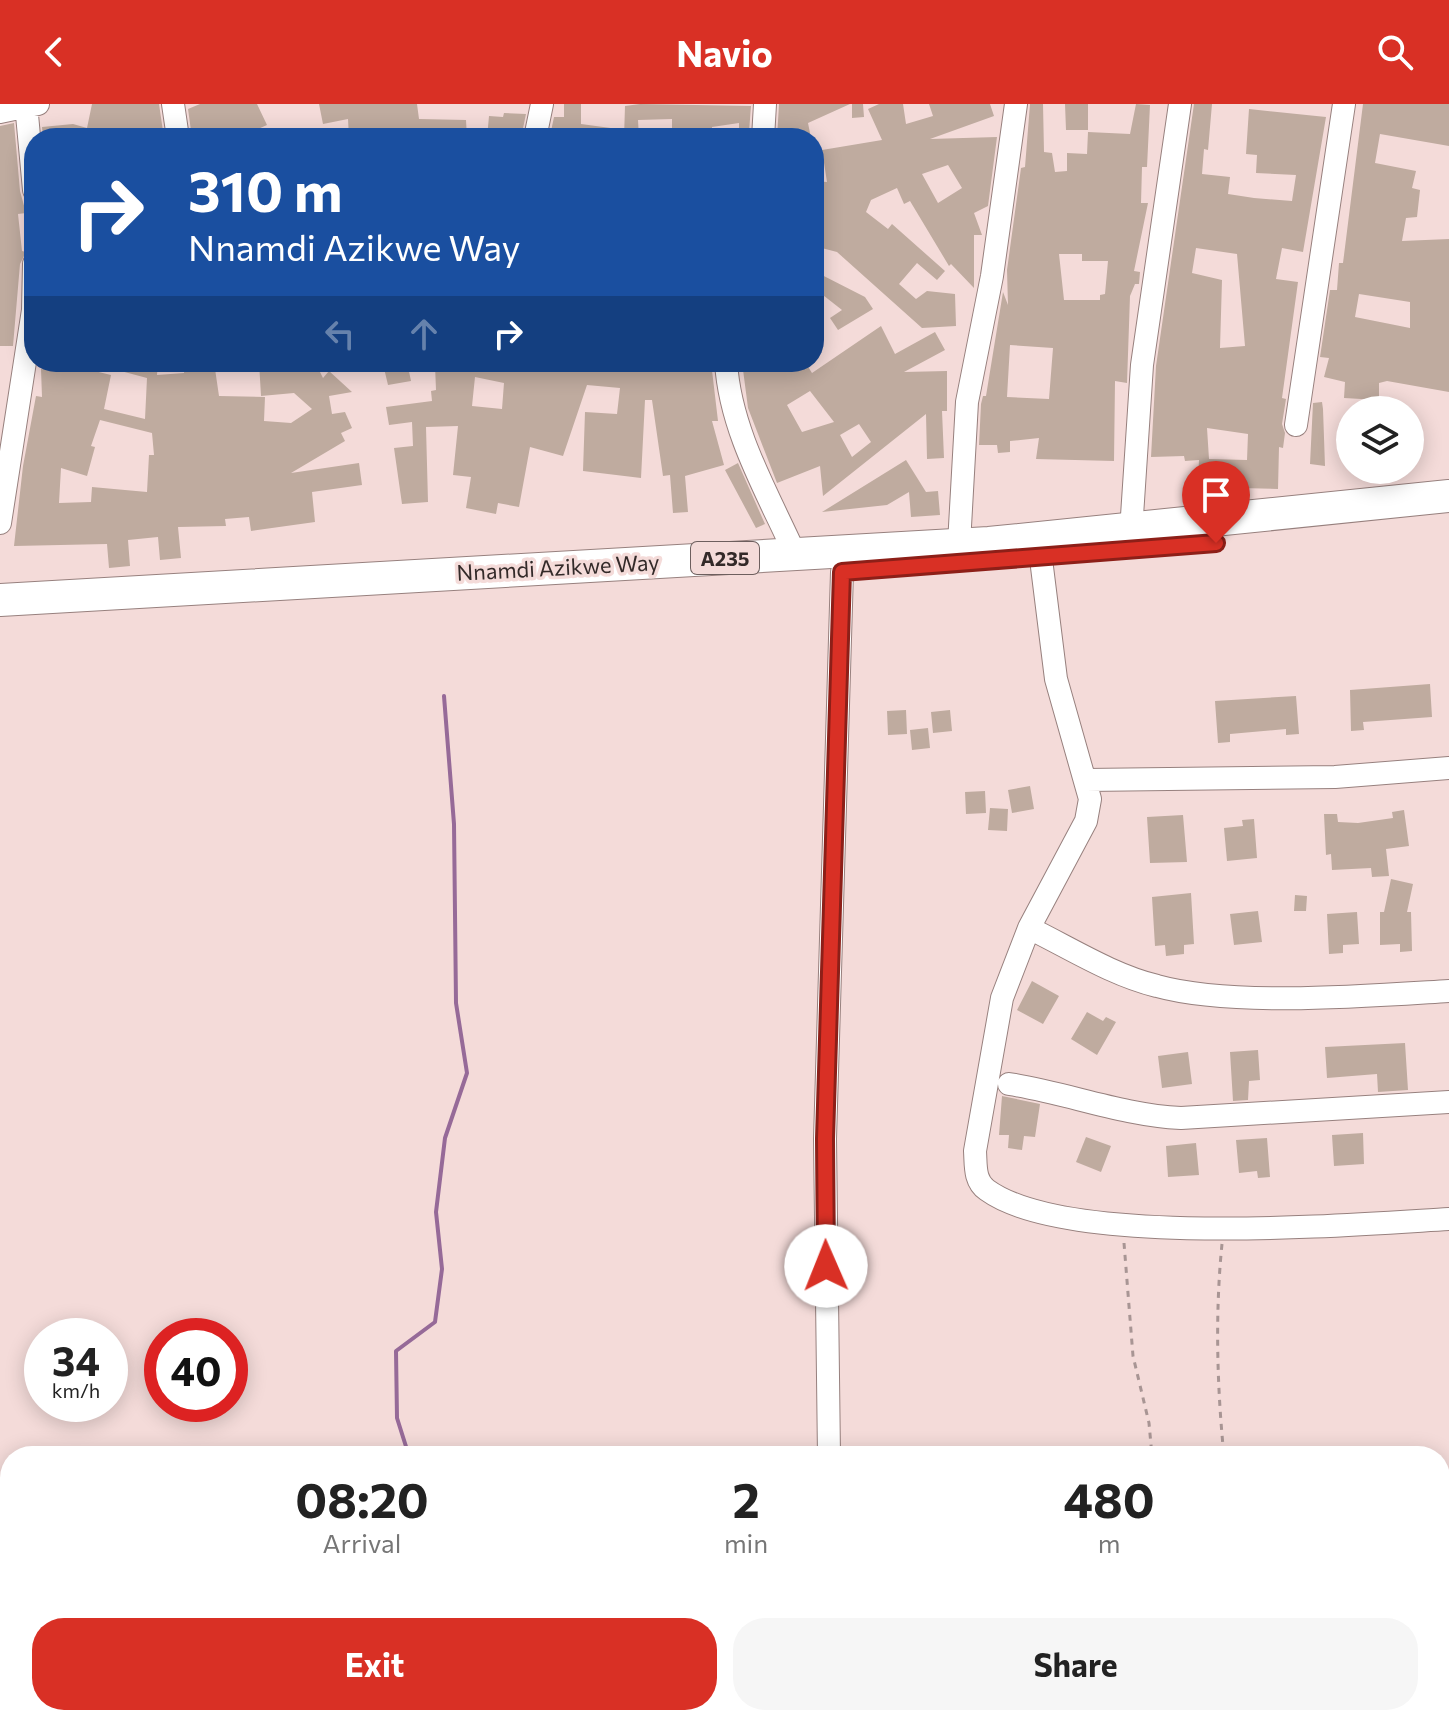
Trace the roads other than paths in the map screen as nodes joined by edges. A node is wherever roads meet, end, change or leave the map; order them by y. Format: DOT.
graph roads {
  1 [pos="173,104"];
  2 [pos="542,104"];
  3 [pos="765,104"];
  4 [pos="1016,104"];
  5 [pos="1180,104"];
  6 [pos="1344,104"];
  7 [pos="31,105"];
  8 [pos="0,112"];
  9 [pos="32,128"];
  10 [pos="177,128"];
  11 [pos="537,128"];
  12 [pos="764,128"];
  13 [pos="24,372"];
  14 [pos="727,372"];
  15 [pos="1296,425"];
  16 [pos="1449,496"];
  17 [pos="1449,519"];
  18 [pos="0,523"];
  19 [pos="1131,531"];
  20 [pos="959,544"];
  21 [pos="795,554"];
  22 [pos="1041,559"];
  23 [pos="842,572"];
  24 [pos="0,600"];
  25 [pos="0,622"];
  26 [pos="1449,768"];
  27 [pos="1086,780"];
  28 [pos="1029,928"];
  29 [pos="1449,991"];
  30 [pos="1009,1084"];
  31 [pos="1449,1102"];
  32 [pos="1449,1219"];
  33 [pos="829,1446"];
  1 -- 10 [label="street"];
  2 -- 11 [label="street"];
  3 -- 12 [label="street"];
  4 -- 20 [label="street"];
  5 -- 19 [label="street"];
  6 -- 15 [label="street"];
  7 -- 8 [label="street"];
  7 -- 9 [label="street"];
  13 -- 18 [label="street"];
  14 -- 21 [label="street"];
  16 -- 19 [label="highway, Nnamdi Azikwe Way / A235"];
  17 -- 22 [label="highway, Nnamdi Azikwe Way / A235"];
  19 -- 20 [label="highway, Nnamdi Azikwe Way / A235"];
  20 -- 21 [label="highway, Nnamdi Azikwe Way / A235"];
  21 -- 24 [label="highway, Nnamdi Azikwe Way / A235"];
  22 -- 23 [label="highway, Nnamdi Azikwe Way / A235"];
  22 -- 27 [label="street"];
  23 -- 25 [label="highway, Nnamdi Azikwe Way / A235"];
  23 -- 33 [label="street"];
  26 -- 27 [label="street"];
  27 -- 28 [label="street"];
  28 -- 29 [label="street"];
  28 -- 32 [label="street"];
  30 -- 31 [label="street"];
}
